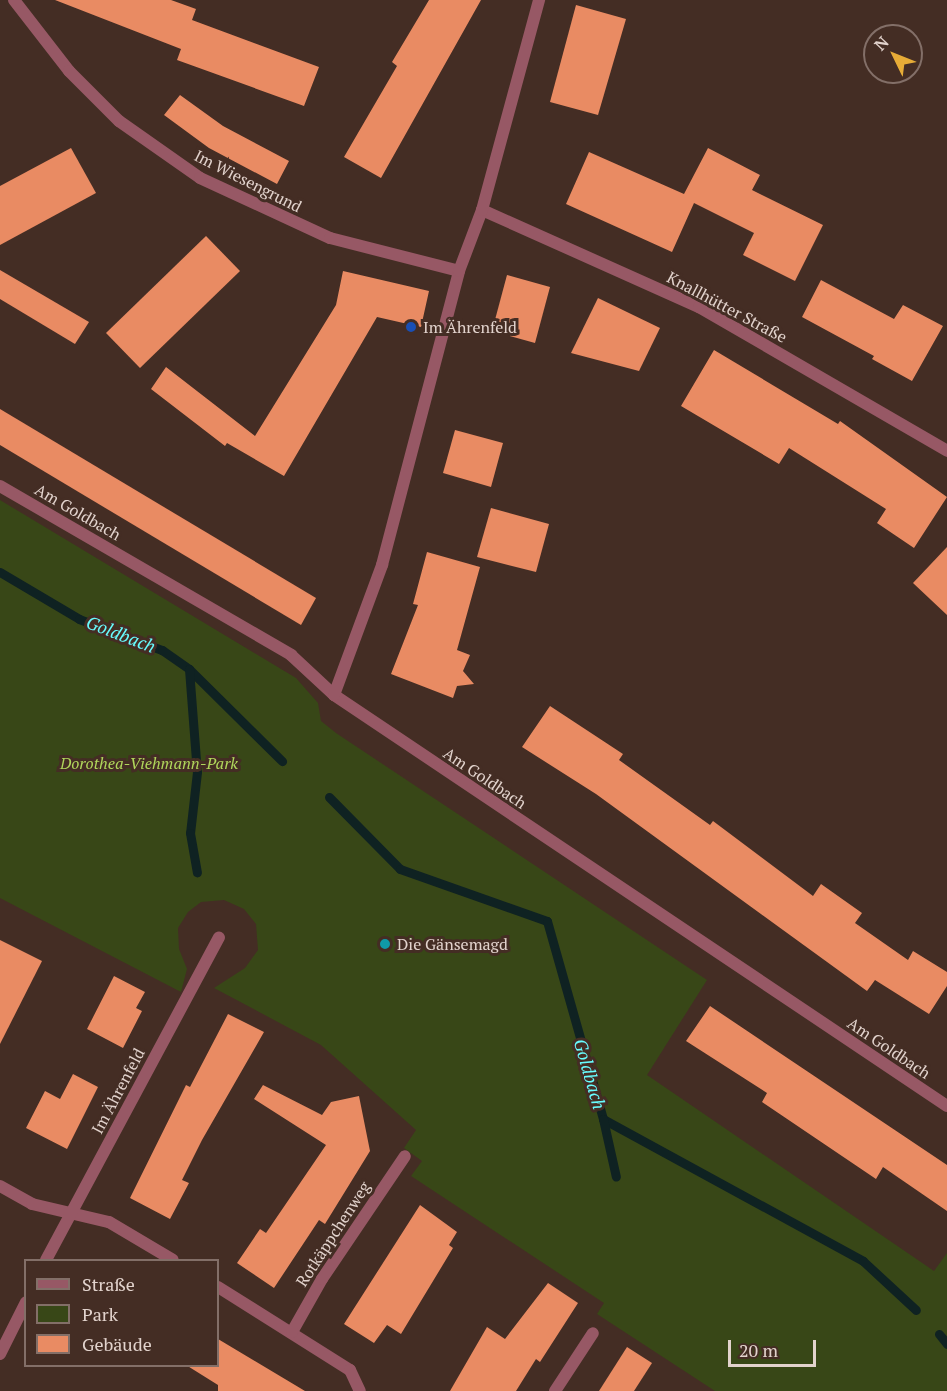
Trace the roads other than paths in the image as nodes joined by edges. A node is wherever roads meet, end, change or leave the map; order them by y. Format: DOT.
graph roads {
  1 [pos="14,0"];
  2 [pos="539,0"];
  3 [pos="482,210"];
  4 [pos="459,271"];
  5 [pos="947,451"];
  6 [pos="0,486"];
  7 [pos="334,695"];
  8 [pos="219,937"];
  9 [pos="947,1106"];
  10 [pos="405,1156"];
  11 [pos="0,1186"];
  12 [pos="69,1215"];
  13 [pos="47,1259"];
  14 [pos="171,1259"];
  15 [pos="219,1288"];
  16 [pos="24,1306"];
  17 [pos="292,1332"];
  18 [pos="593,1333"];
  19 [pos="0,1354"];
  20 [pos="360,1391"];
  21 [pos="555,1391"];
  1 -- 4 [label="street, Im Wiesengrund"];
  2 -- 3 [label="street"];
  3 -- 4 [label="street"];
  3 -- 5 [label="street, Knallhütter Straße"];
  4 -- 7 [label="street"];
  6 -- 7 [label="street, Am Goldbach"];
  7 -- 9 [label="street, Am Goldbach"];
  8 -- 12 [label="street, Im Ährenfeld"];
  10 -- 17 [label="street, Rotkäppchenweg"];
  11 -- 12 [label="street"];
  12 -- 13 [label="street, Im Ährenfeld"];
  12 -- 14 [label="street"];
  15 -- 17 [label="street"];
  16 -- 19 [label="street"];
  17 -- 20 [label="street"];
  18 -- 21 [label="street"];
}
